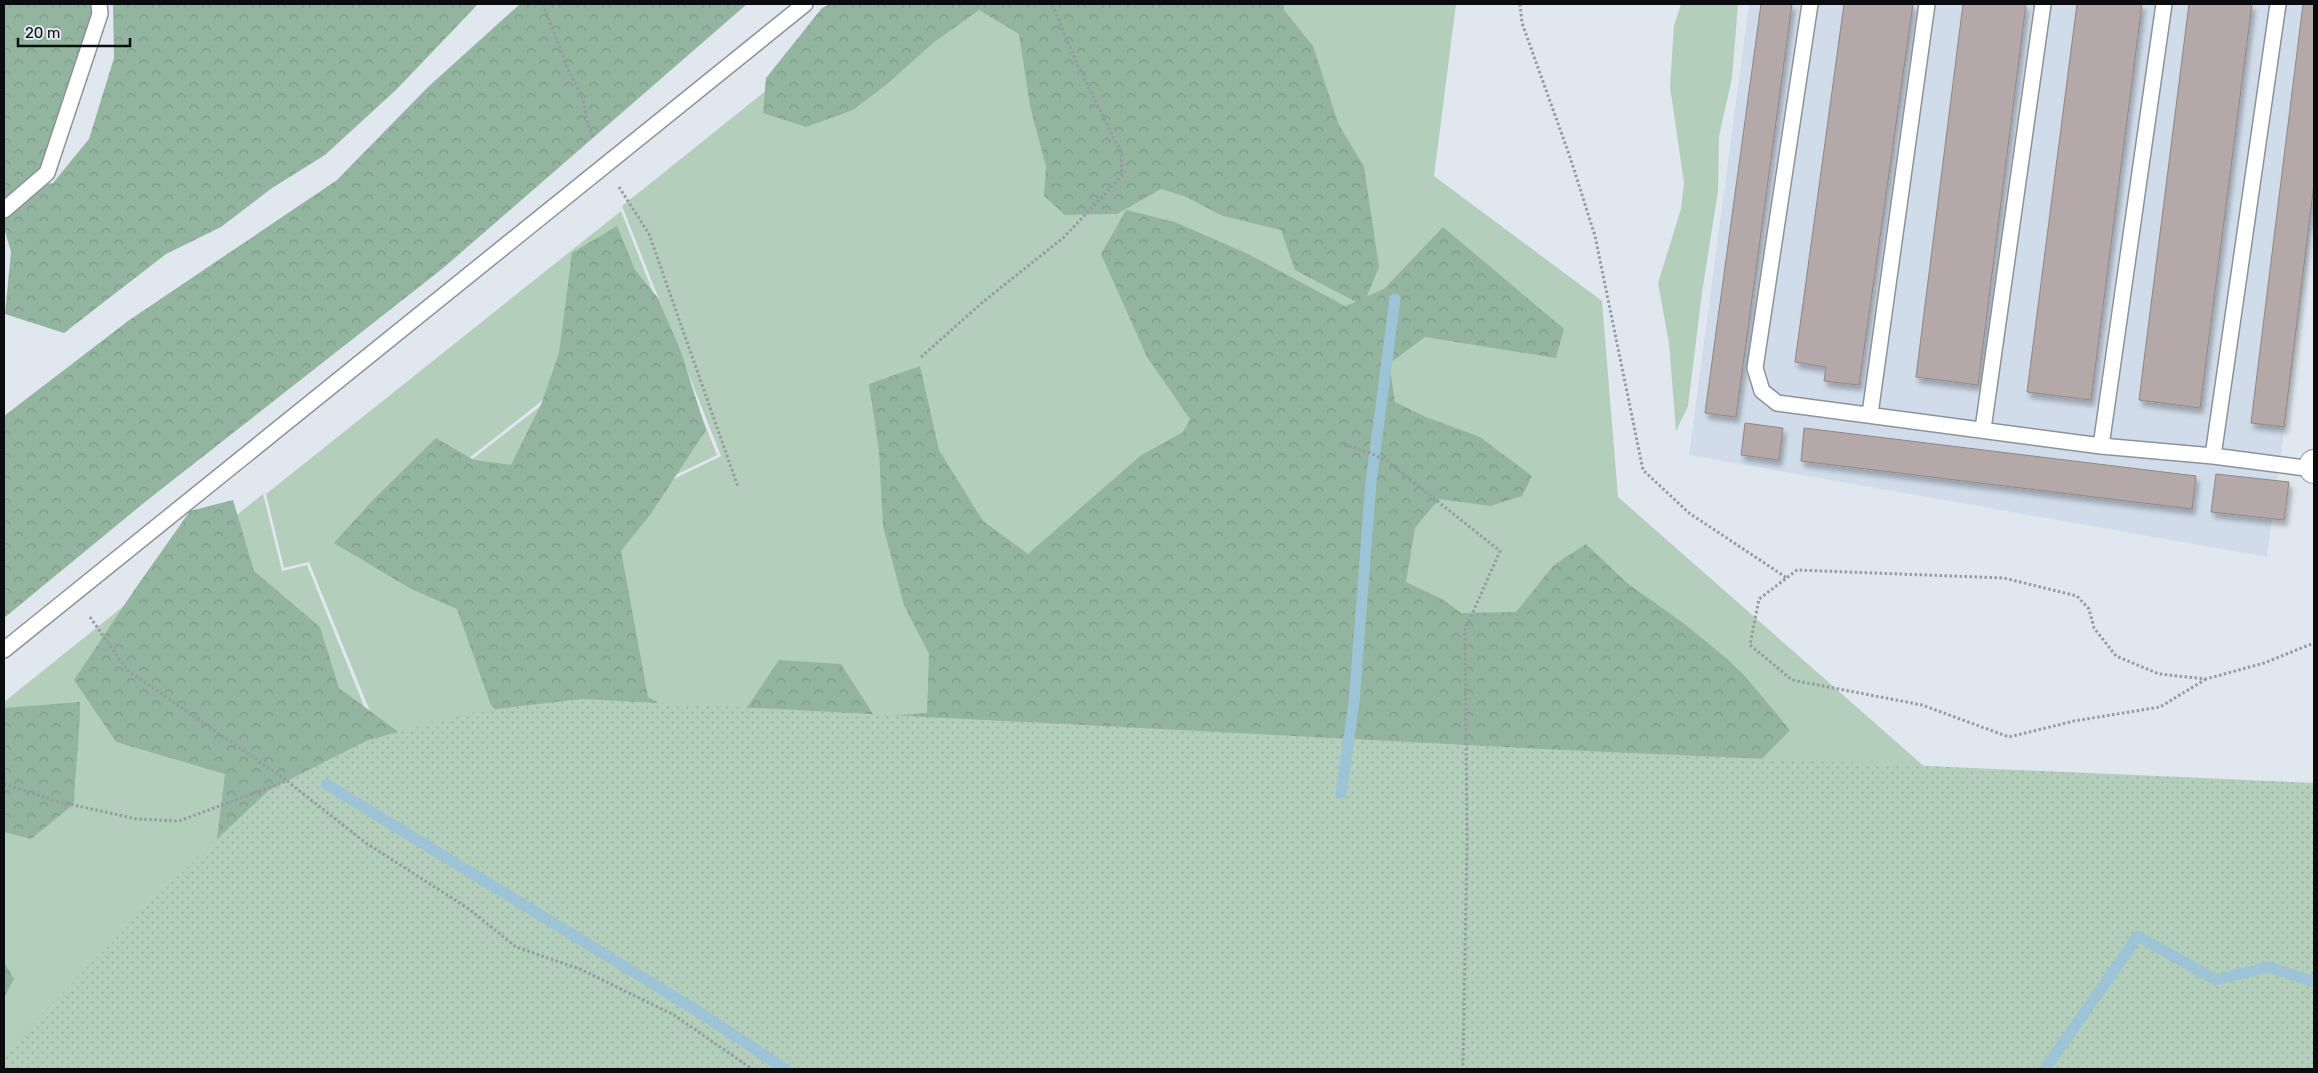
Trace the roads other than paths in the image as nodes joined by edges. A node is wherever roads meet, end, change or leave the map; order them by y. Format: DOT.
graph roads {
  1 [pos="99,4"];
  2 [pos="806,4"];
  3 [pos="1810,4"];
  4 [pos="1927,4"];
  5 [pos="2043,4"];
  6 [pos="2164,4"];
  7 [pos="2278,4"];
  8 [pos="4,210"];
  9 [pos="1870,414"];
  10 [pos="1983,428"];
  11 [pos="2101,446"];
  12 [pos="2213,456"];
  13 [pos="2314,467"];
  14 [pos="4,650"];
  1 -- 8 [label="lane"];
  2 -- 14 [label="lane"];
  3 -- 9 [label="lane"];
  4 -- 9 [label="lane"];
  5 -- 10 [label="lane"];
  6 -- 11 [label="lane"];
  7 -- 12 [label="lane"];
  9 -- 10 [label="lane"];
  10 -- 11 [label="lane"];
  11 -- 12 [label="lane"];
  12 -- 13 [label="lane"];
}
